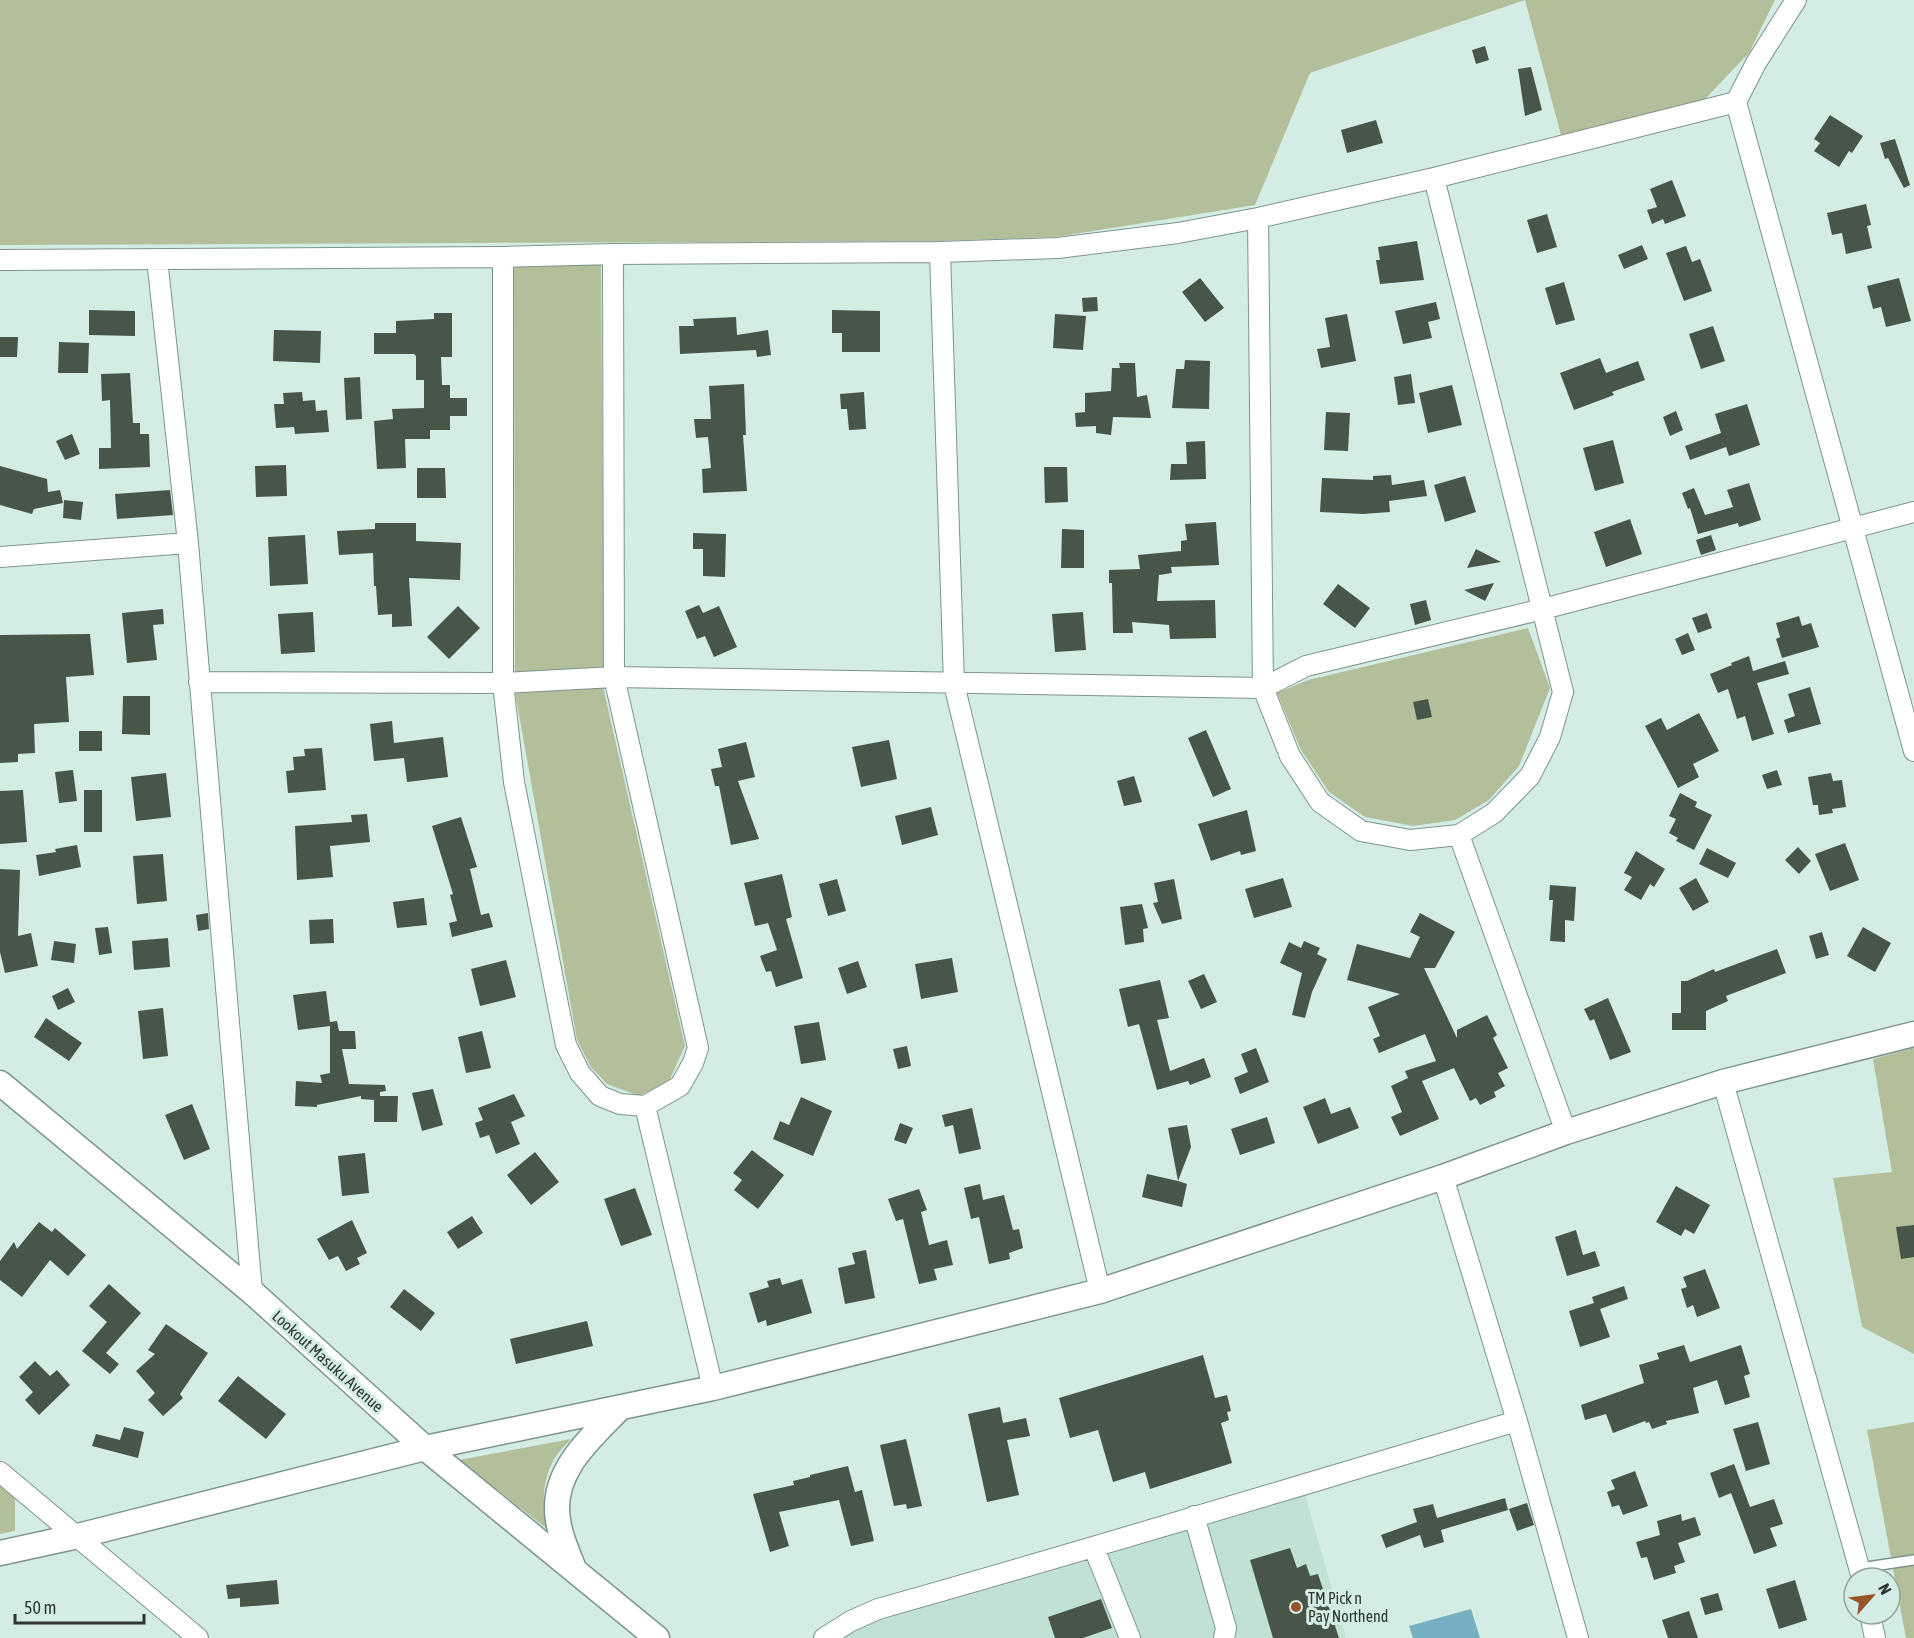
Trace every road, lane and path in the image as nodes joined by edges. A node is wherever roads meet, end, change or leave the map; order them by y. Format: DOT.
graph roads {
  1 [pos="1796,0"];
  2 [pos="1736,102"];
  3 [pos="1434,178"];
  4 [pos="1258,218"];
  5 [pos="940,252"];
  6 [pos="613,254"];
  7 [pos="503,257"];
  8 [pos="157,259"];
  9 [pos="0,260"];
  10 [pos="1914,512"];
  11 [pos="1853,528"];
  12 [pos="188,543"];
  13 [pos="0,557"];
  14 [pos="1543,609"];
  15 [pos="614,677"];
  16 [pos="199,682"];
  17 [pos="502,683"];
  18 [pos="954,684"];
  19 [pos="1263,688"];
  20 [pos="1914,751"];
  21 [pos="1459,835"];
  22 [pos="1914,1035"];
  23 [pos="1723,1082"];
  24 [pos="0,1083"];
  25 [pos="645,1106"];
  26 [pos="1566,1132"];
  27 [pos="1443,1177"];
  28 [pos="1100,1291"];
  29 [pos="252,1292"];
  30 [pos="714,1388"];
  31 [pos="620,1408"];
  32 [pos="1517,1421"];
  33 [pos="425,1449"];
  34 [pos="0,1472"];
  35 [pos="1194,1516"];
  36 [pos="78,1536"];
  37 [pos="1094,1548"];
  38 [pos="0,1553"];
  39 [pos="1914,1560"];
  40 [pos="1859,1566"];
  41 [pos="1890,1566"];
  42 [pos="575,1571"];
  43 [pos="198,1638"];
  44 [pos="657,1638"];
  45 [pos="824,1638"];
  46 [pos="1131,1638"];
  47 [pos="1224,1638"];
  48 [pos="1578,1638"];
  1 -- 2 [label="street"];
  2 -- 3 [label="street"];
  2 -- 11 [label="street"];
  3 -- 4 [label="street"];
  3 -- 14 [label="street"];
  4 -- 5 [label="street"];
  4 -- 19 [label="street"];
  5 -- 6 [label="street"];
  5 -- 18 [label="street"];
  6 -- 7 [label="street"];
  6 -- 15 [label="street"];
  7 -- 8 [label="street"];
  7 -- 17 [label="street"];
  8 -- 9 [label="street"];
  8 -- 12 [label="street"];
  10 -- 11 [label="street"];
  11 -- 14 [label="street"];
  11 -- 20 [label="street"];
  12 -- 13 [label="street"];
  12 -- 16 [label="street"];
  14 -- 19 [label="street"];
  14 -- 21 [label="street"];
  15 -- 17 [label="street"];
  15 -- 18 [label="street"];
  15 -- 25 [label="street"];
  16 -- 17 [label="street"];
  16 -- 29 [label="street"];
  17 -- 25 [label="street"];
  18 -- 19 [label="street"];
  18 -- 28 [label="street"];
  19 -- 21 [label="street"];
  21 -- 26 [label="street"];
  22 -- 23 [label="street"];
  23 -- 26 [label="street"];
  23 -- 40 [label="street"];
  24 -- 29 [label="street, Lookout Masuku Avenue"];
  25 -- 30 [label="street"];
  26 -- 27 [label="street"];
  27 -- 28 [label="street"];
  27 -- 32 [label="street"];
  28 -- 30 [label="street"];
  29 -- 33 [label="street, Lookout Masuku Avenue"];
  30 -- 31 [label="street"];
  31 -- 33 [label="street"];
  31 -- 42 [label="street"];
  32 -- 35 [label="street"];
  32 -- 48 [label="street"];
  33 -- 36 [label="street"];
  33 -- 42 [label="street, Lookout Masuku Avenue"];
  34 -- 36 [label="street"];
  35 -- 37 [label="street"];
  35 -- 47 [label="street"];
  36 -- 38 [label="street"];
  36 -- 43 [label="street"];
  37 -- 45 [label="street"];
  37 -- 46 [label="street"];
  39 -- 41 [label="lane"];
  42 -- 44 [label="street, Lookout Masuku Avenue"];
}
